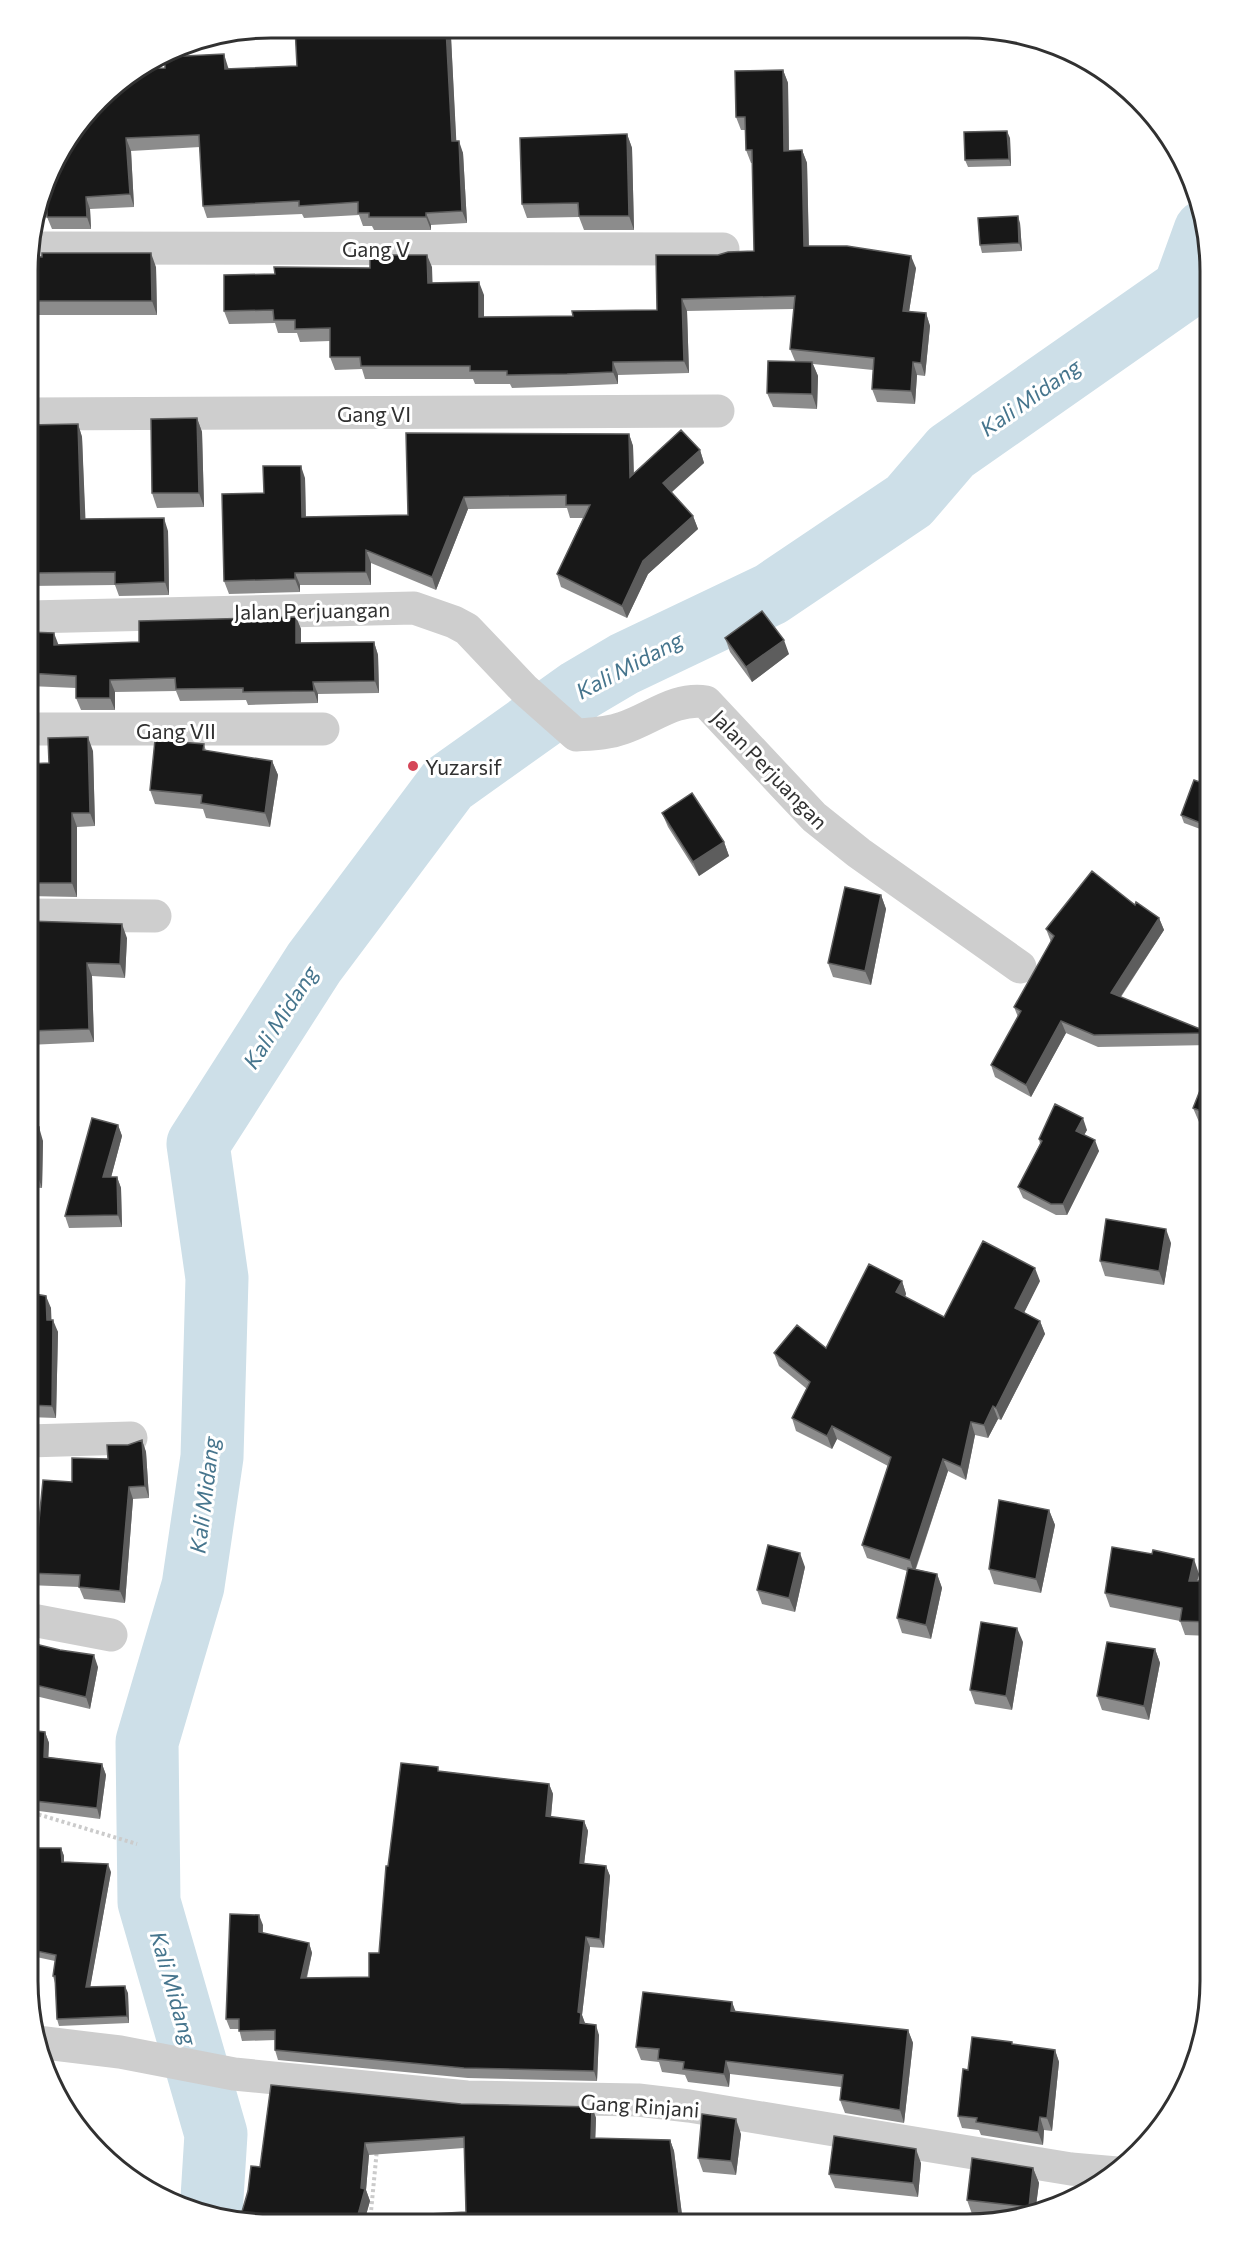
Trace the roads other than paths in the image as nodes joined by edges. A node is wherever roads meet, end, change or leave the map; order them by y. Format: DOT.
graph roads {
  1 [pos="38,248"];
  2 [pos="723,249"];
  3 [pos="718,411"];
  4 [pos="38,414"];
  5 [pos="38,617"];
  6 [pos="38,729"];
  7 [pos="323,729"];
  8 [pos="38,915"];
  9 [pos="155,916"];
  10 [pos="1020,967"];
  11 [pos="132,1438"];
  12 [pos="38,1441"];
  13 [pos="38,1621"];
  14 [pos="111,1635"];
  15 [pos="46,2043"];
  16 [pos="1100,2172"];
  1 -- 2 [label="street, Gang V"];
  3 -- 4 [label="street, Gang VI"];
  5 -- 10 [label="street, Jalan Perjuangan"];
  6 -- 7 [label="street, Gang VII"];
  8 -- 9 [label="street"];
  11 -- 12 [label="street"];
  13 -- 14 [label="street"];
  15 -- 16 [label="street, Gang Rinjani"];
}
